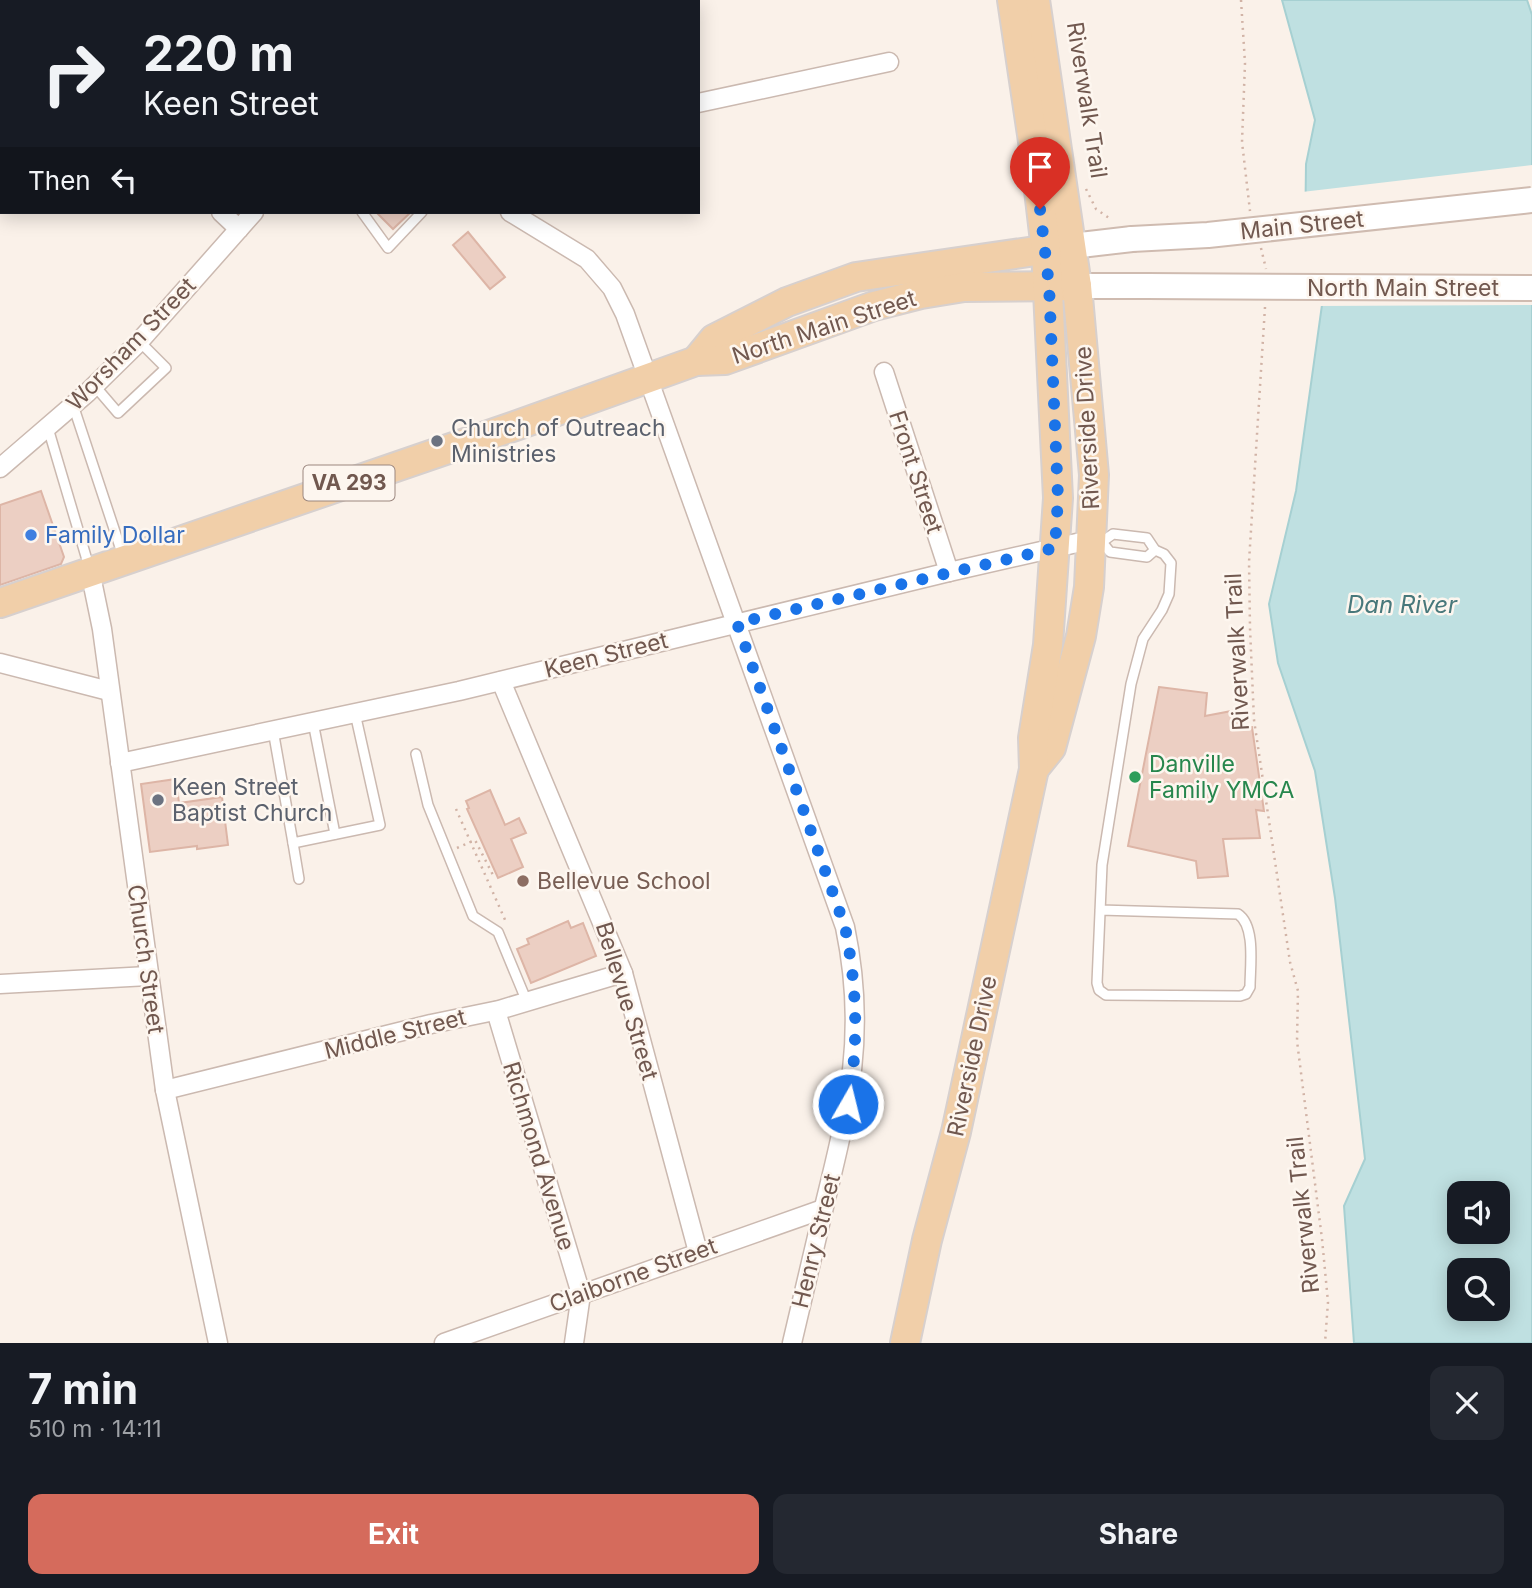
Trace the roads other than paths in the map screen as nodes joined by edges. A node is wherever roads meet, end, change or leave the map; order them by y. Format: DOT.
graph roads {
  1 [pos="1012,0"];
  2 [pos="1035,0"];
  3 [pos="890,62"];
  4 [pos="700,103"];
  5 [pos="1532,200"];
  6 [pos="223,214"];
  7 [pos="252,214"];
  8 [pos="363,214"];
  9 [pos="420,214"];
  10 [pos="513,214"];
  11 [pos="239,229"];
  12 [pos="1059,248"];
  13 [pos="1049,285"];
  14 [pos="1077,286"];
  15 [pos="1532,288"];
  16 [pos="139,341"];
  17 [pos="696,360"];
  18 [pos="884,372"];
  19 [pos="649,378"];
  20 [pos="94,385"];
  21 [pos="73,405"];
  22 [pos="48,428"];
  23 [pos="0,468"];
  24 [pos="1096,541"];
  25 [pos="1055,548"];
  26 [pos="1155,550"];
  27 [pos="124,560"];
  28 [pos="90,571"];
  29 [pos="948,572"];
  30 [pos="0,603"];
  31 [pos="737,623"];
  32 [pos="0,663"];
  33 [pos="501,681"];
  34 [pos="109,691"];
  35 [pos="355,713"];
  36 [pos="313,722"];
  37 [pos="273,730"];
  38 [pos="416,754"];
  39 [pos="120,763"];
  40 [pos="1034,769"];
  41 [pos="335,834"];
  42 [pos="293,844"];
  43 [pos="299,879"];
  44 [pos="1100,911"];
  45 [pos="623,973"];
  46 [pos="148,976"];
  47 [pos="0,984"];
  48 [pos="527,1002"];
  49 [pos="496,1011"];
  50 [pos="165,1090"];
  51 [pos="823,1209"];
  52 [pos="698,1252"];
  53 [pos="581,1294"];
  54 [pos="218,1343"];
  55 [pos="444,1343"];
  56 [pos="574,1343"];
  57 [pos="792,1343"];
  58 [pos="905,1343"];
  1 -- 12 [label="main road"];
  2 -- 12 [label="main road"];
  3 -- 4 [label="street"];
  5 -- 12 [label="main road, Main Street / VA 293, bridge"];
  6 -- 11 [label="street"];
  7 -- 11 [label="street, Worsham Street"];
  8 -- 9 [label="lane"];
  10 -- 19 [label="street, Henry Street"];
  11 -- 16 [label="street, Worsham Street"];
  12 -- 13 [label="main road, Riverside Drive"];
  12 -- 14 [label="main road, Riverside Drive"];
  12 -- 17 [label="main road, North Main Street / VA 293"];
  13 -- 14 [label="main road, North Main Street / VA 293"];
  13 -- 17 [label="main road, North Main Street / VA 293"];
  13 -- 25 [label="main road, Riverside Drive"];
  14 -- 15 [label="main road, North Main Street / VA 293, bridge"];
  14 -- 24 [label="main road, Riverside Drive"];
  16 -- 20 [label="street, Worsham Street"];
  16 -- 20 [label="lane"];
  17 -- 19 [label="main road, North Main Street / VA 293"];
  18 -- 29 [label="street, Front Street"];
  19 -- 27 [label="main road, North Main Street / VA 293"];
  19 -- 31 [label="street, Henry Street"];
  20 -- 21 [label="street, Worsham Street"];
  21 -- 22 [label="street, Worsham Street"];
  21 -- 27 [label="lane"];
  22 -- 23 [label="street, Worsham Street"];
  22 -- 28 [label="lane"];
  24 -- 25 [label="street, Keen Street"];
  24 -- 26 [label="lane"];
  24 -- 26 [label="lane"];
  24 -- 40 [label="main road, Riverside Drive"];
  25 -- 29 [label="street, Keen Street"];
  25 -- 40 [label="main road, Riverside Drive"];
  26 -- 44 [label="lane"];
  27 -- 28 [label="main road, North Main Street / VA 293"];
  28 -- 30 [label="main road, North Main Street / VA 293"];
  28 -- 34 [label="street, Church Street"];
  29 -- 31 [label="street, Keen Street"];
  31 -- 33 [label="street, Keen Street"];
  31 -- 51 [label="street, Henry Street"];
  32 -- 34 [label="street"];
  33 -- 35 [label="street, Keen Street"];
  33 -- 45 [label="street, Bellevue Street"];
  34 -- 39 [label="street, Church Street"];
  35 -- 36 [label="street, Keen Street"];
  35 -- 41 [label="lane"];
  36 -- 37 [label="street, Keen Street"];
  36 -- 41 [label="lane"];
  37 -- 39 [label="street, Keen Street"];
  37 -- 42 [label="lane"];
  38 -- 48 [label="lane"];
  39 -- 46 [label="street, Church Street"];
  40 -- 58 [label="main road, Riverside Drive"];
  41 -- 42 [label="lane"];
  42 -- 43 [label="lane"];
  44 -- 44 [label="lane"];
  45 -- 48 [label="street, Middle Street"];
  45 -- 52 [label="street, Bellevue Street"];
  46 -- 47 [label="street"];
  46 -- 50 [label="street, Church Street"];
  48 -- 49 [label="street, Middle Street"];
  49 -- 50 [label="street, Middle Street"];
  49 -- 53 [label="street, Richmond Avenue"];
  50 -- 54 [label="street, Church Street"];
  51 -- 52 [label="street, Claiborne Street"];
  51 -- 57 [label="street, Henry Street"];
  52 -- 53 [label="street, Claiborne Street"];
  53 -- 55 [label="street, Claiborne Street"];
  53 -- 56 [label="street, Richmond Avenue"];
}
